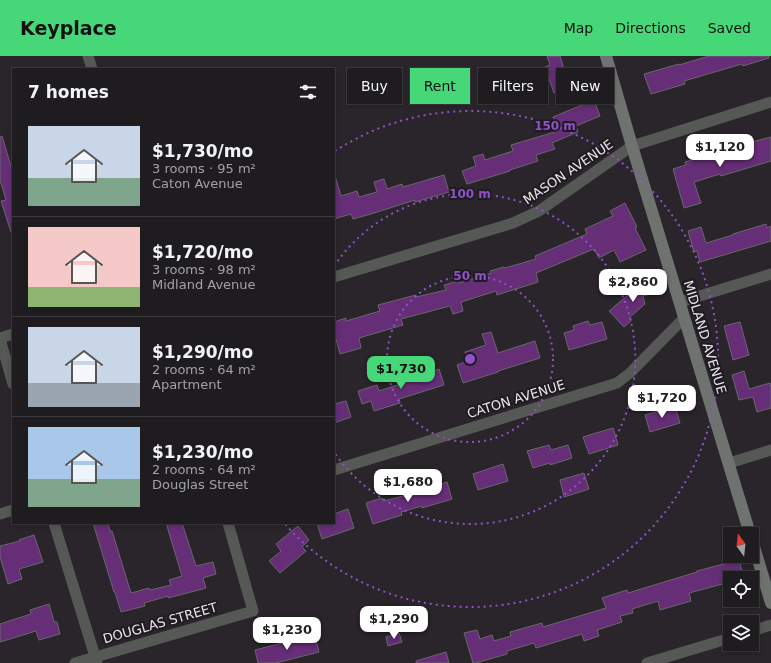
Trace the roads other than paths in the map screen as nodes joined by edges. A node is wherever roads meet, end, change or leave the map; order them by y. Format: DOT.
graph roads {
  1 [pos="88,56"];
  2 [pos="606,56"];
  3 [pos="92,68"];
  4 [pos="771,102"];
  5 [pos="632,146"];
  6 [pos="771,274"];
  7 [pos="335,277"];
  8 [pos="680,302"];
  9 [pos="684,318"];
  10 [pos="12,334"];
  11 [pos="0,339"];
  12 [pos="12,381"];
  13 [pos="771,450"];
  14 [pos="729,463"];
  15 [pos="335,470"];
  16 [pos="12,510"];
  17 [pos="0,514"];
  18 [pos="54,524"];
  19 [pos="232,525"];
  20 [pos="748,527"];
  21 [pos="759,563"];
  22 [pos="771,603"];
  23 [pos="771,625"];
  24 [pos="759,629"];
  25 [pos="723,640"];
  26 [pos="96,660"];
  27 [pos="75,663"];
  28 [pos="647,663"];
  1 -- 3 [label="street"];
  2 -- 5 [label="main road, MIDLAND AVENUE"];
  4 -- 5 [label="street, MASON AVENUE"];
  5 -- 7 [label="street, MASON AVENUE"];
  5 -- 8 [label="main road, MIDLAND AVENUE"];
  6 -- 8 [label="street"];
  8 -- 9 [label="main road, MIDLAND AVENUE"];
  9 -- 14 [label="main road, MIDLAND AVENUE"];
  9 -- 15 [label="street, CATON AVENUE"];
  10 -- 11 [label="street"];
  11 -- 12 [label="street"];
  13 -- 14 [label="street"];
  14 -- 20 [label="main road, MIDLAND AVENUE"];
  16 -- 17 [label="street"];
  18 -- 26 [label="street"];
  19 -- 26 [label="street, DOUGLAS STREET"];
  21 -- 22 [label="main road"];
  23 -- 24 [label="street"];
  25 -- 28 [label="street"];
  26 -- 27 [label="street, DOUGLAS STREET"];
}
